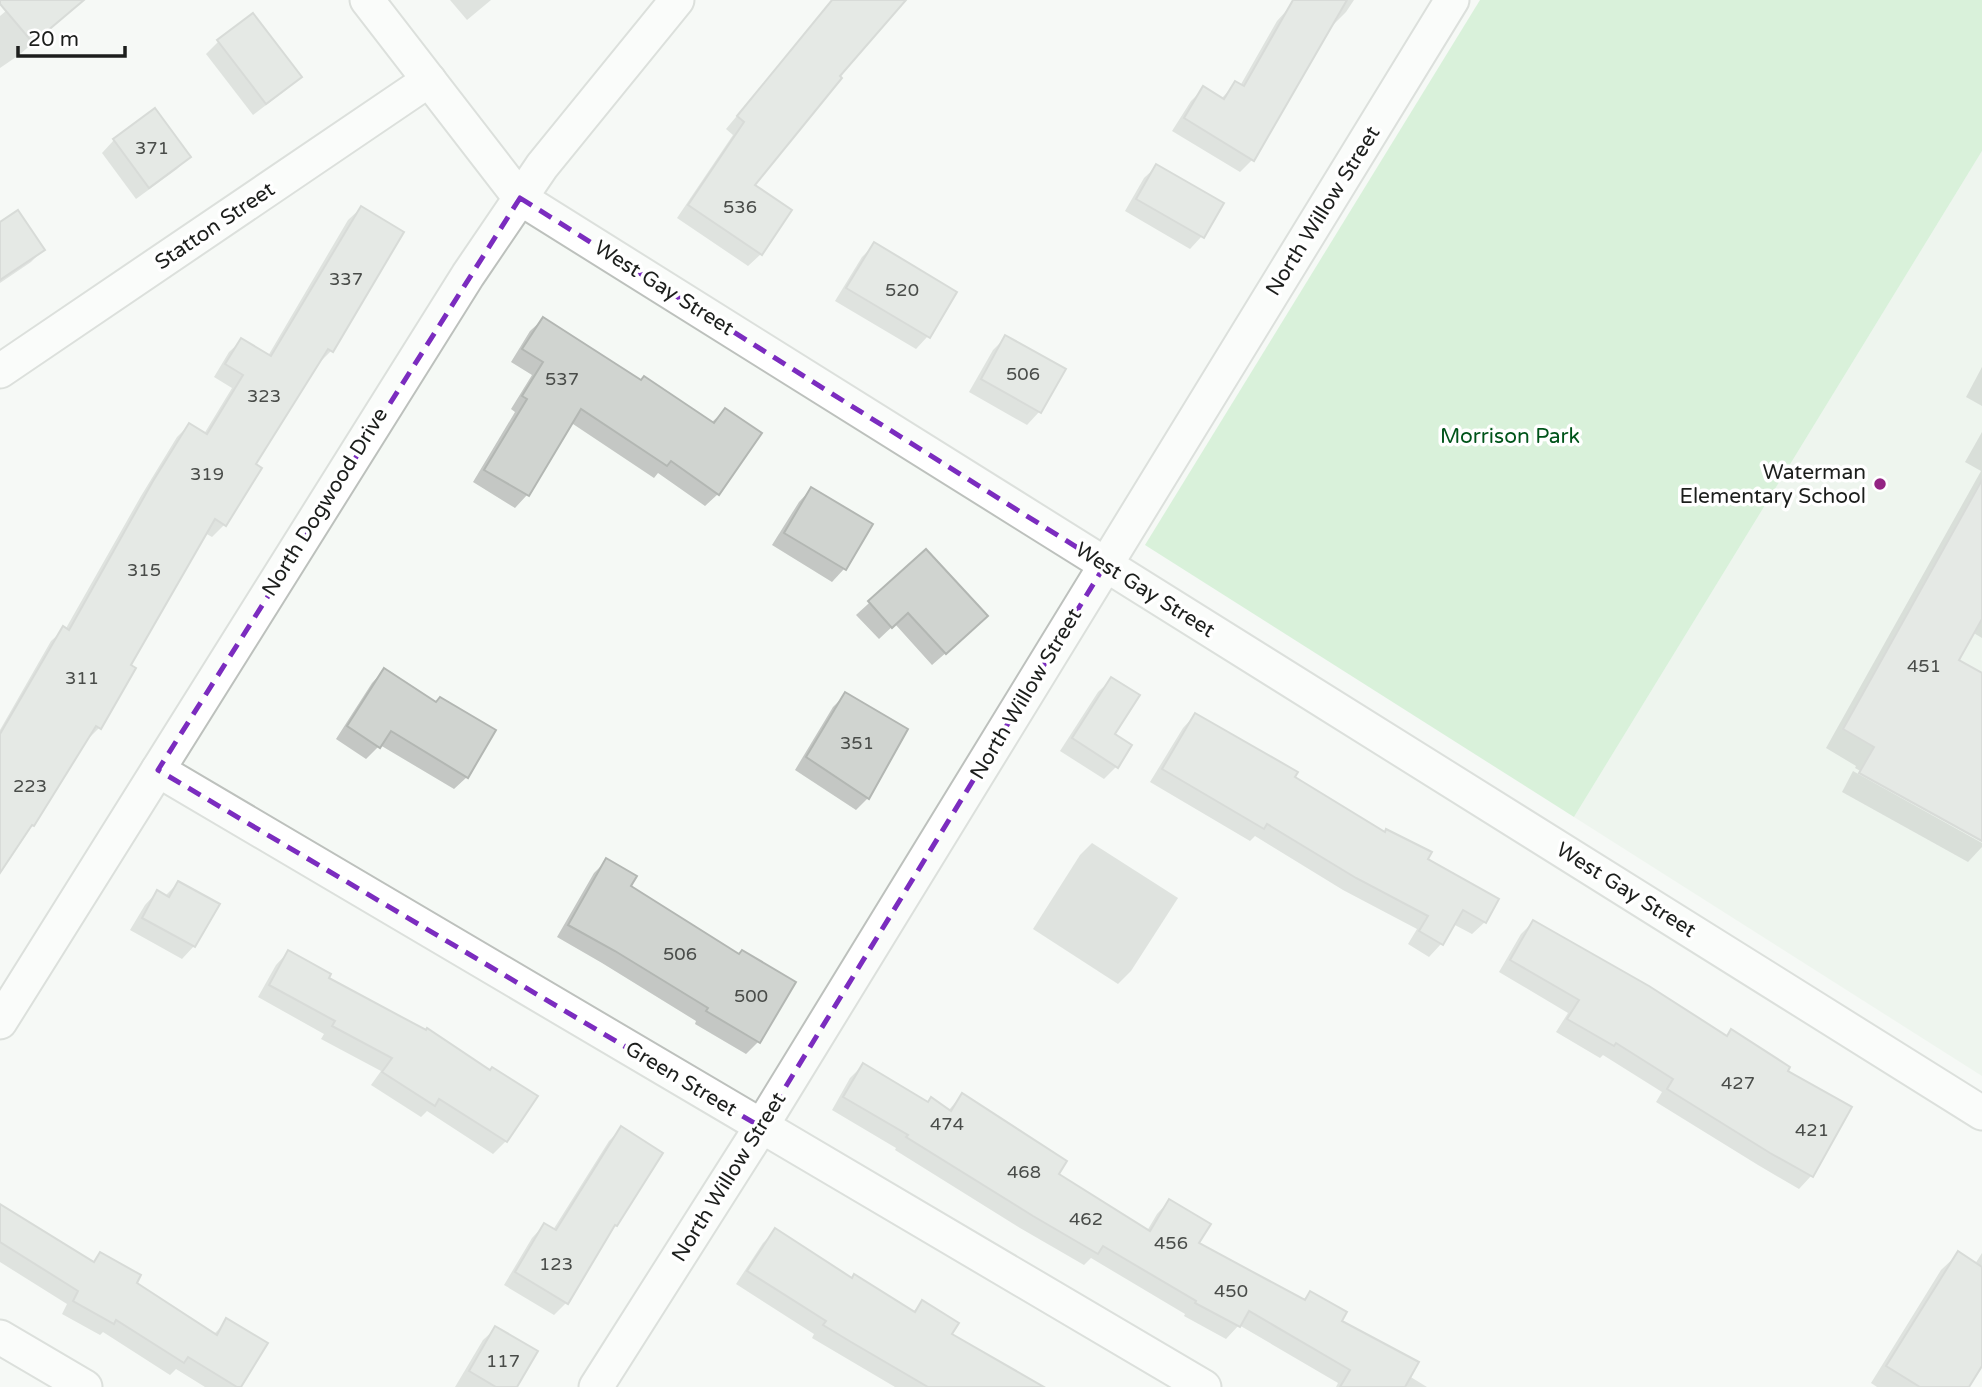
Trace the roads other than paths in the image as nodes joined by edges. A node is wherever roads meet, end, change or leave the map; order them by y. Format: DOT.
graph roads {
  1 [pos="367,0"];
  2 [pos="677,0"];
  3 [pos="1452,0"];
  4 [pos="429,80"];
  5 [pos="520,198"];
  6 [pos="0,371"];
  7 [pos="1105,565"];
  8 [pos="158,770"];
  9 [pos="0,1022"];
  10 [pos="1982,1113"];
  11 [pos="761,1127"];
  12 [pos="0,1337"];
  13 [pos="85,1387"];
  14 [pos="596,1387"];
  15 [pos="1204,1387"];
  1 -- 4 [label="street, West Gay Street"];
  2 -- 5 [label="street, North Dogwood Drive"];
  3 -- 7 [label="street, North Willow Street"];
  4 -- 5 [label="street, West Gay Street"];
  4 -- 6 [label="street, Statton Street"];
  5 -- 7 [label="street, West Gay Street"];
  5 -- 8 [label="street, North Dogwood Drive"];
  7 -- 10 [label="street, West Gay Street"];
  7 -- 11 [label="street, North Willow Street"];
  8 -- 9 [label="street, North Dogwood Drive"];
  8 -- 11 [label="street, Green Street"];
  11 -- 14 [label="street, North Willow Street"];
  11 -- 15 [label="street, Green Street"];
  12 -- 13 [label="street"];
}
